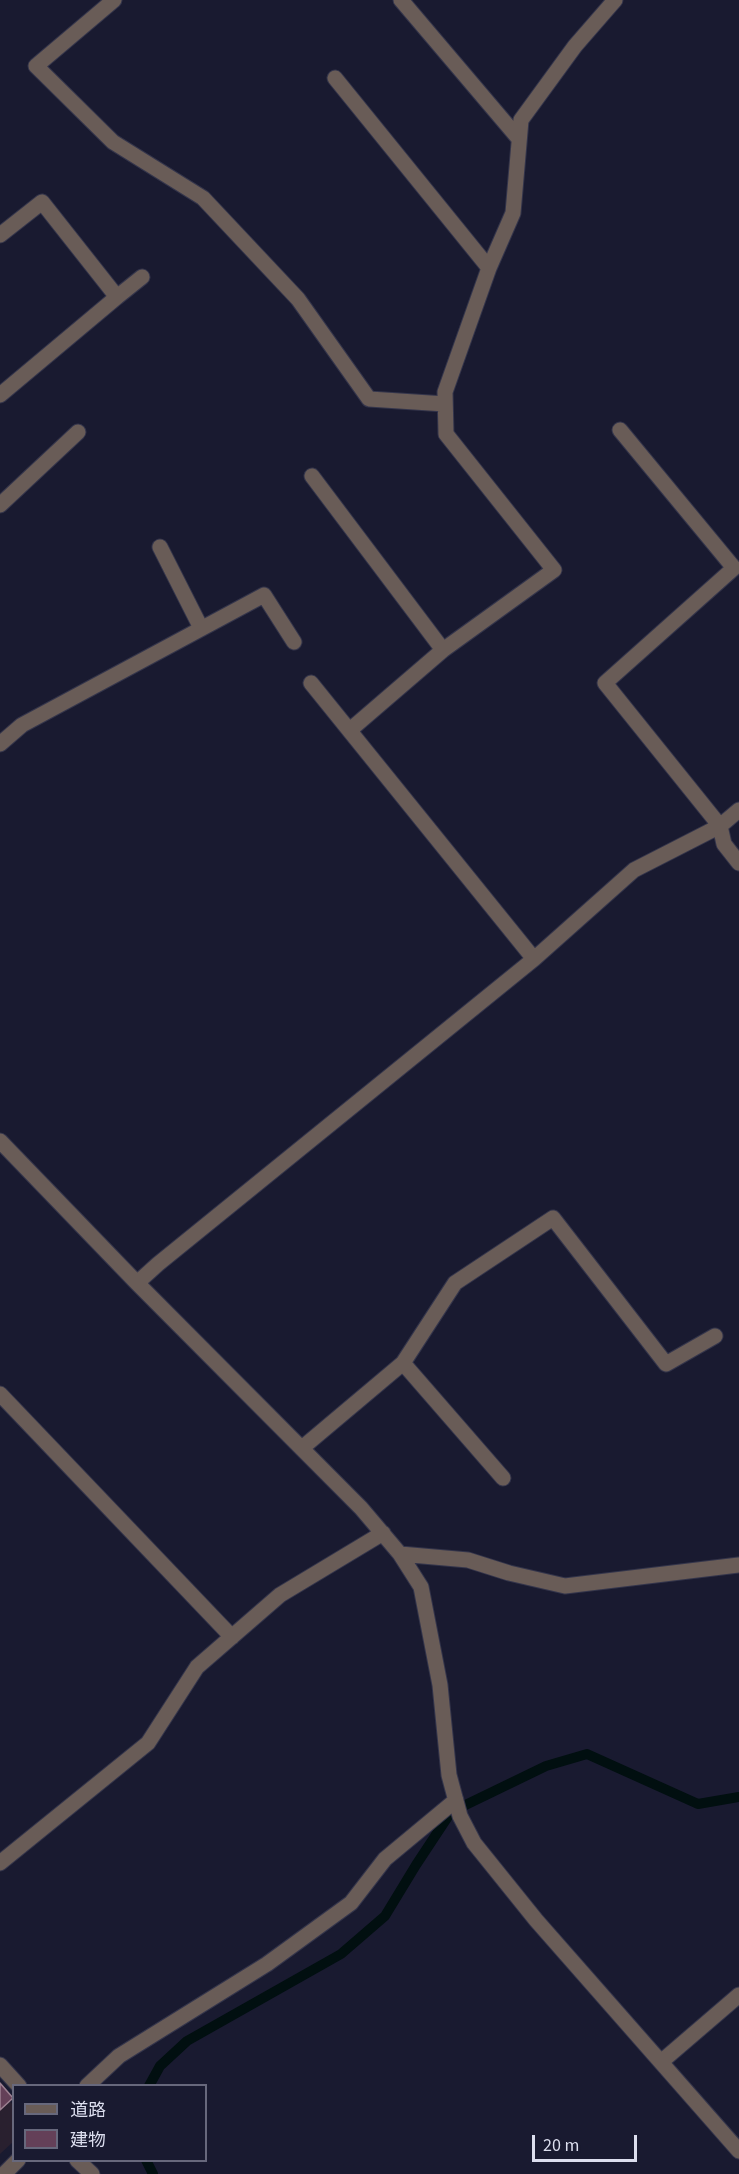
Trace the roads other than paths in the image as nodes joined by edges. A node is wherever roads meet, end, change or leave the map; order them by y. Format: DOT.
graph roads {
  1 [pos="114,0"];
  2 [pos="401,0"];
  3 [pos="615,0"];
  4 [pos="335,78"];
  5 [pos="519,139"];
  6 [pos="0,235"];
  7 [pos="489,268"];
  8 [pos="142,277"];
  9 [pos="117,297"];
  10 [pos="0,394"];
  11 [pos="445,404"];
  12 [pos="620,430"];
  13 [pos="78,432"];
  14 [pos="312,476"];
  15 [pos="0,506"];
  16 [pos="160,547"];
  17 [pos="736,571"];
  18 [pos="201,628"];
  19 [pos="294,642"];
  20 [pos="443,650"];
  21 [pos="311,683"];
  22 [pos="350,730"];
  23 [pos="0,744"];
  24 [pos="739,810"];
  25 [pos="720,826"];
  26 [pos="739,863"];
  27 [pos="534,959"];
  28 [pos="0,1141"];
  29 [pos="137,1283"];
  30 [pos="715,1336"];
  31 [pos="403,1363"];
  32 [pos="0,1394"];
  33 [pos="302,1448"];
  34 [pos="503,1478"];
  35 [pos="383,1533"];
  36 [pos="400,1554"];
  37 [pos="739,1565"];
  38 [pos="232,1637"];
  39 [pos="456,1800"];
  40 [pos="0,1863"];
  41 [pos="739,1995"];
  42 [pos="661,2062"];
  43 [pos="0,2066"];
  44 [pos="18,2084"];
  45 [pos="88,2084"];
  46 [pos="739,2151"];
  47 [pos="16,2162"];
  48 [pos="79,2162"];
  49 [pos="3,2174"];
  50 [pos="92,2174"];
  1 -- 11 [label="street"];
  2 -- 5 [label="street"];
  3 -- 5 [label="street"];
  4 -- 7 [label="street"];
  5 -- 7 [label="street"];
  6 -- 9 [label="street"];
  7 -- 11 [label="street"];
  8 -- 9 [label="street"];
  9 -- 10 [label="street"];
  11 -- 20 [label="street"];
  12 -- 17 [label="street"];
  13 -- 15 [label="street"];
  14 -- 20 [label="street"];
  16 -- 18 [label="street"];
  17 -- 25 [label="street"];
  18 -- 19 [label="street"];
  18 -- 23 [label="street"];
  20 -- 22 [label="street"];
  21 -- 22 [label="street"];
  22 -- 27 [label="street"];
  24 -- 25 [label="street"];
  25 -- 26 [label="street"];
  25 -- 27 [label="street"];
  27 -- 29 [label="street"];
  28 -- 29 [label="street"];
  29 -- 33 [label="street"];
  30 -- 31 [label="street"];
  31 -- 33 [label="street"];
  31 -- 34 [label="street"];
  32 -- 38 [label="street"];
  33 -- 35 [label="street"];
  35 -- 36 [label="street"];
  35 -- 38 [label="street"];
  36 -- 37 [label="street"];
  36 -- 39 [label="street"];
  38 -- 40 [label="street"];
  39 -- 42 [label="street"];
  39 -- 45 [label="street"];
  41 -- 42 [label="street"];
  42 -- 46 [label="street"];
  43 -- 44 [label="street"];
  47 -- 49 [label="street"];
  48 -- 50 [label="street"];
}
